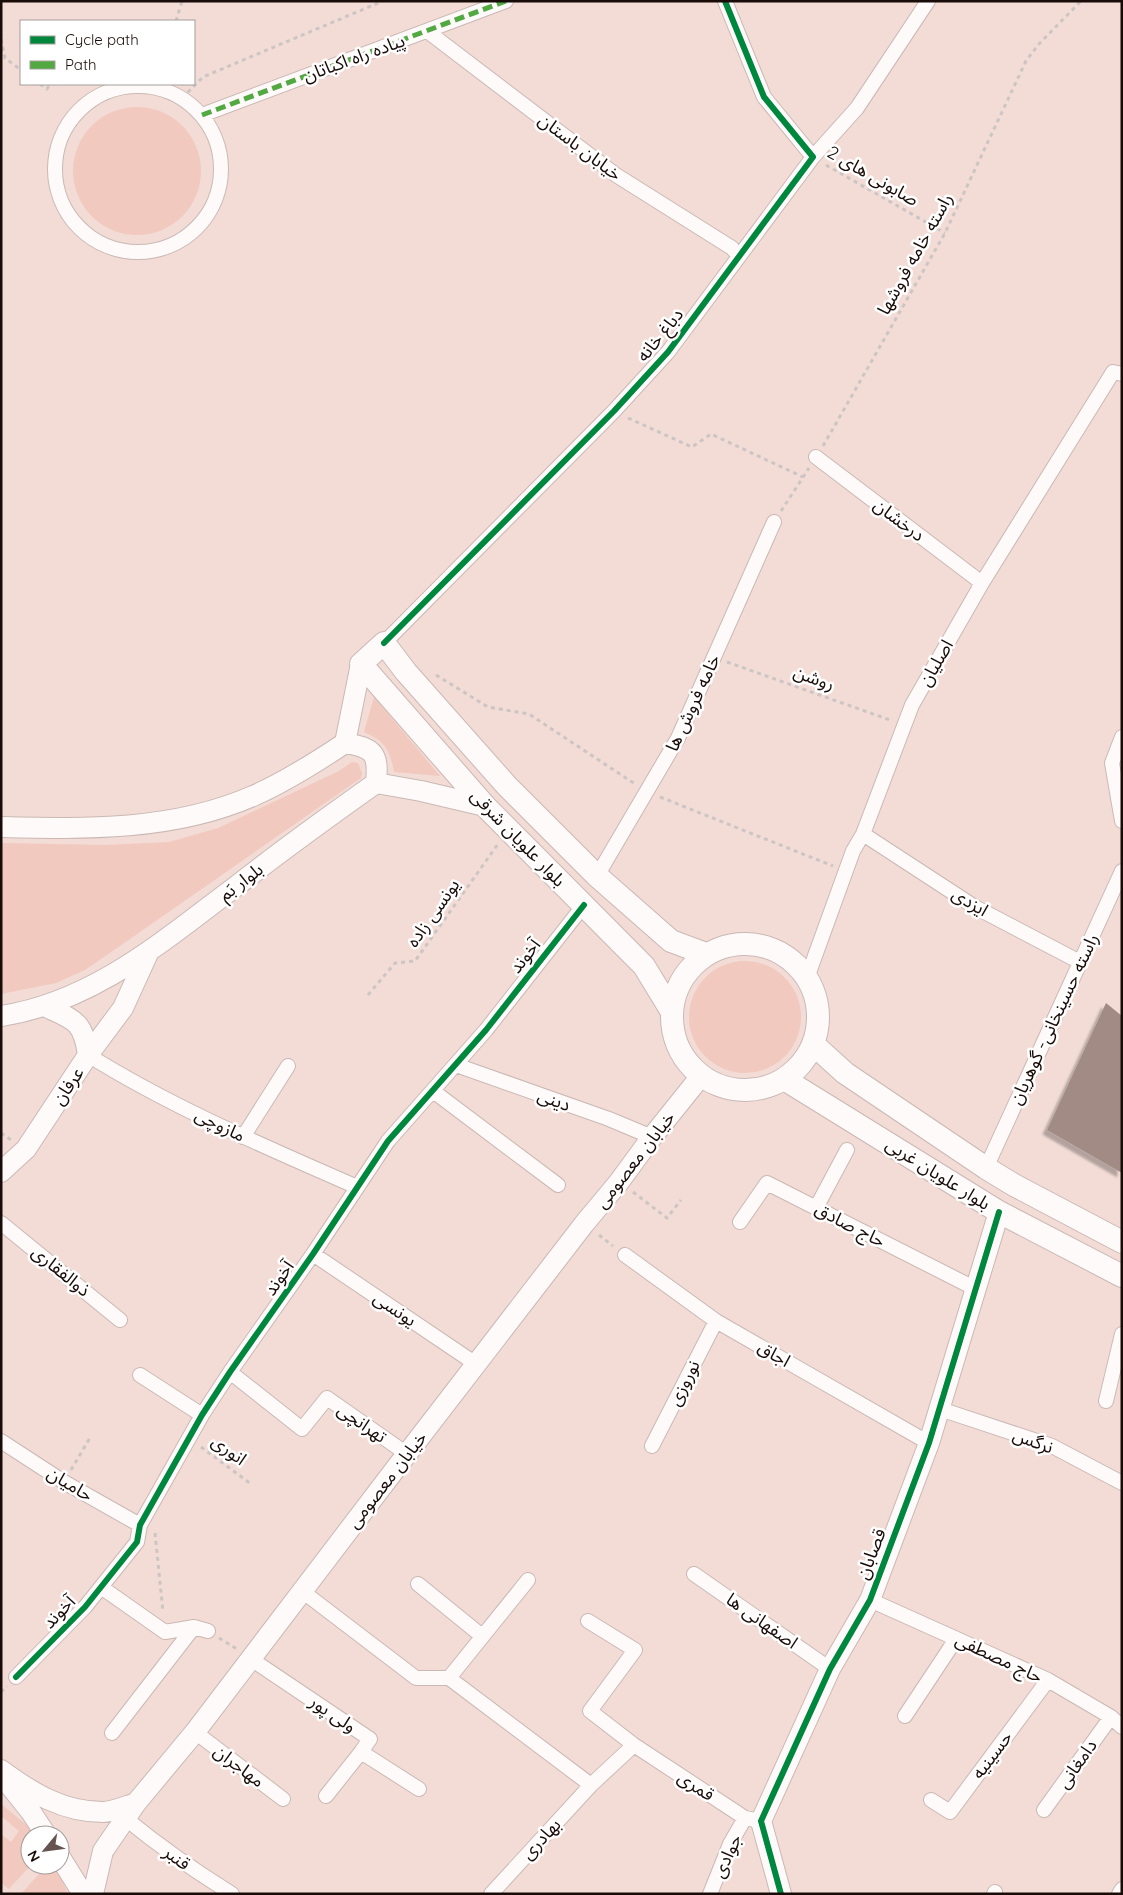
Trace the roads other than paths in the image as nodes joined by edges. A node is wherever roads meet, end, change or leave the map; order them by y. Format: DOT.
graph roads {
  1 [pos="506,1"];
  2 [pos="725,1"];
  3 [pos="928,1"];
  4 [pos="427,31"];
  5 [pos="158,86"];
  6 [pos="202,115"];
  7 [pos="813,157"];
  8 [pos="739,256"];
  9 [pos="1117,373"];
  10 [pos="816,457"];
  11 [pos="774,522"];
  12 [pos="982,583"];
  13 [pos="384,643"];
  14 [pos="361,664"];
  15 [pos="1122,737"];
  16 [pos="345,744"];
  17 [pos="376,783"];
  18 [pos="485,806"];
  19 [pos="1122,822"];
  20 [pos="1,827"];
  21 [pos="864,834"];
  22 [pos="1122,871"];
  23 [pos="597,876"];
  24 [pos="584,905"];
  25 [pos="149,950"];
  26 [pos="706,954"];
  27 [pos="1080,962"];
  28 [pos="807,978"];
  29 [pos="44,1006"];
  30 [pos="672,1012"];
  31 [pos="1,1016"];
  32 [pos="813,1044"];
  33 [pos="88,1055"];
  34 [pos="456,1065"];
  35 [pos="288,1066"];
  36 [pos="701,1076"];
  37 [pos="784,1079"];
  38 [pos="433,1091"];
  39 [pos="243,1137"];
  40 [pos="652,1137"];
  41 [pos="848,1150"];
  42 [pos="986,1168"];
  43 [pos="1,1172"];
  44 [pos="558,1185"];
  45 [pos="357,1187"];
  46 [pos="816,1208"];
  47 [pos="999,1212"];
  48 [pos="740,1222"];
  49 [pos="1,1223"];
  50 [pos="1122,1242"];
  51 [pos="314,1254"];
  52 [pos="625,1255"];
  53 [pos="1122,1276"];
  54 [pos="976,1288"];
  55 [pos="120,1320"];
  56 [pos="716,1321"];
  57 [pos="1122,1334"];
  58 [pos="476,1364"];
  59 [pos="230,1372"];
  60 [pos="140,1375"];
  61 [pos="1116,1382"];
  62 [pos="1106,1400"];
  63 [pos="940,1409"];
  64 [pos="202,1415"];
  65 [pos="1,1440"];
  66 [pos="929,1442"];
  67 [pos="652,1446"];
  68 [pos="407,1454"];
  69 [pos="1122,1483"];
  70 [pos="140,1525"];
  71 [pos="694,1574"];
  72 [pos="528,1580"];
  73 [pos="418,1584"];
  74 [pos="101,1587"];
  75 [pos="302,1591"];
  76 [pos="870,1600"];
  77 [pos="588,1621"];
  78 [pos="194,1626"];
  79 [pos="208,1631"];
  80 [pos="482,1636"];
  81 [pos="956,1639"];
  82 [pos="251,1658"];
  83 [pos="830,1669"];
  84 [pos="16,1677"];
  85 [pos="448,1678"];
  86 [pos="1048,1680"];
  87 [pos="905,1716"];
  88 [pos="1110,1717"];
  89 [pos="1122,1727"];
  90 [pos="195,1732"];
  91 [pos="112,1733"];
  92 [pos="634,1745"];
  93 [pos="361,1752"];
  94 [pos="1,1770"];
  95 [pos="1,1775"];
  96 [pos="591,1785"];
  97 [pos="419,1789"];
  98 [pos="326,1796"];
  99 [pos="283,1799"];
  100 [pos="931,1800"];
  101 [pos="1044,1810"];
  102 [pos="131,1811"];
  103 [pos="753,1820"];
  104 [pos="39,1825"];
  105 [pos="70,1874"];
  106 [pos="1122,1889"];
  107 [pos="83,1894"];
  108 [pos="93,1894"];
  109 [pos="232,1894"];
  110 [pos="490,1894"];
  111 [pos="710,1894"];
  112 [pos="781,1894"];
  113 [pos="1119,1894"];
  1 -- 4 [label="street, پیاده راه اکباتان"];
  2 -- 7 [label="street"];
  3 -- 7 [label="street, دباغ خانه"];
  4 -- 6 [label="street, پیاده راه اکباتان"];
  4 -- 8 [label="street, خیابان باستان"];
  5 -- 6 [label="street"];
  5 -- 6 [label="street"];
  7 -- 8 [label="street, دباغ خانه"];
  8 -- 13 [label="street, دباغ خانه"];
  9 -- 12 [label="street, اصلیان"];
  10 -- 12 [label="street, درخشان"];
  11 -- 23 [label="street, خامه فروش ها"];
  12 -- 21 [label="street, اصلیان"];
  13 -- 14 [label="main road"];
  13 -- 23 [label="main road, بلوار علویان شرقی"];
  14 -- 16 [label="main road"];
  14 -- 18 [label="main road, بلوار علویان شرقی"];
  15 -- 19 [label="street"];
  16 -- 17 [label="main road"];
  16 -- 20 [label="main road"];
  17 -- 18 [label="main road"];
  17 -- 25 [label="main road, بلوار بَم"];
  18 -- 24 [label="main road, بلوار علویان شرقی"];
  21 -- 27 [label="street, ایزدی"];
  21 -- 28 [label="street, اصلیان"];
  22 -- 27 [label="street, راسته حسینخانی- گوهریان"];
  23 -- 26 [label="main road, بلوار علویان شرقی"];
  24 -- 30 [label="main road, بلوار علویان شرقی"];
  24 -- 34 [label="street, آخوند"];
  25 -- 29 [label="main road, بلوار بَم"];
  25 -- 33 [label="main road"];
  26 -- 28 [label="main road"];
  26 -- 30 [label="main road"];
  27 -- 42 [label="street, راسته حسینخانی- گوهریان"];
  28 -- 32 [label="main road"];
  29 -- 31 [label="main road, بلوار بَم"];
  29 -- 33 [label="main road, عرفان"];
  30 -- 36 [label="main road"];
  32 -- 37 [label="main road"];
  32 -- 42 [label="main road, بلوار علویان غربی"];
  33 -- 39 [label="street, مازوچی"];
  33 -- 43 [label="main road, عرفان"];
  34 -- 38 [label="street, آخوند"];
  34 -- 40 [label="street, دینی"];
  35 -- 39 [label="street"];
  36 -- 37 [label="main road"];
  36 -- 40 [label="main road, خیابان معصومی"];
  37 -- 47 [label="main road, بلوار علویان غربی"];
  38 -- 44 [label="street"];
  38 -- 45 [label="street, آخوند"];
  39 -- 45 [label="street, مازوچی"];
  40 -- 58 [label="main road, خیابان معصومی"];
  41 -- 46 [label="street"];
  42 -- 50 [label="main road, بلوار علویان غربی"];
  45 -- 51 [label="street, آخوند"];
  46 -- 48 [label="street, حاج صادق"];
  46 -- 54 [label="street, حاج صادق"];
  47 -- 53 [label="main road, بلوار علویان غربی"];
  47 -- 54 [label="main road, قصابان"];
  49 -- 55 [label="street, ذوالفقاری"];
  51 -- 58 [label="street, یونسی"];
  51 -- 59 [label="street, آخوند"];
  52 -- 56 [label="street, اجاق"];
  54 -- 63 [label="main road, قصابان"];
  56 -- 66 [label="street, اجاق"];
  56 -- 67 [label="street, نوروزی"];
  57 -- 61 [label="street"];
  58 -- 68 [label="main road, خیابان معصومی"];
  59 -- 64 [label="street, آخوند"];
  59 -- 68 [label="street, تهرانچی"];
  60 -- 64 [label="street"];
  61 -- 62 [label="street"];
  63 -- 66 [label="main road, قصابان"];
  63 -- 69 [label="street, نرگس"];
  64 -- 70 [label="street, آخوند"];
  65 -- 70 [label="street, حامیان"];
  66 -- 76 [label="main road, قصابان"];
  68 -- 75 [label="main road, خیابان معصومی"];
  70 -- 74 [label="street, آخوند"];
  71 -- 83 [label="street, اصفهانی ها"];
  72 -- 80 [label="street"];
  73 -- 80 [label="street"];
  74 -- 78 [label="street"];
  74 -- 84 [label="street, آخوند"];
  75 -- 82 [label="main road, خیابان معصومی"];
  75 -- 85 [label="street"];
  76 -- 81 [label="street, حاج مصطفی"];
  76 -- 83 [label="main road, قصابان"];
  77 -- 92 [label="street, قمری"];
  78 -- 79 [label="street"];
  78 -- 91 [label="street"];
  80 -- 85 [label="street"];
  81 -- 86 [label="street, حاج مصطفی"];
  81 -- 87 [label="street"];
  82 -- 90 [label="main road, خیابان معصومی"];
  82 -- 93 [label="street, ولی پور"];
  83 -- 103 [label="main road, قصابان"];
  85 -- 96 [label="street"];
  86 -- 88 [label="street, حاج مصطفی"];
  86 -- 100 [label="street, حسینیه"];
  88 -- 89 [label="street, حاج مصطفی"];
  88 -- 101 [label="street, دامغانی"];
  90 -- 99 [label="street, مهاجران"];
  90 -- 102 [label="main road, خیابان معصومی"];
  92 -- 96 [label="street, بهادری"];
  92 -- 103 [label="street, قمری"];
  93 -- 97 [label="street, ولی پور"];
  93 -- 98 [label="street"];
  94 -- 102 [label="main road"];
  95 -- 104 [label="main road"];
  96 -- 110 [label="street, بهادری"];
  102 -- 108 [label="main road, خیابان معصومی"];
  102 -- 109 [label="street, قنبر"];
  103 -- 111 [label="street, جوادی"];
  103 -- 112 [label="main road"];
  105 -- 107 [label="main road"];
  106 -- 113 [label="street"];
}
